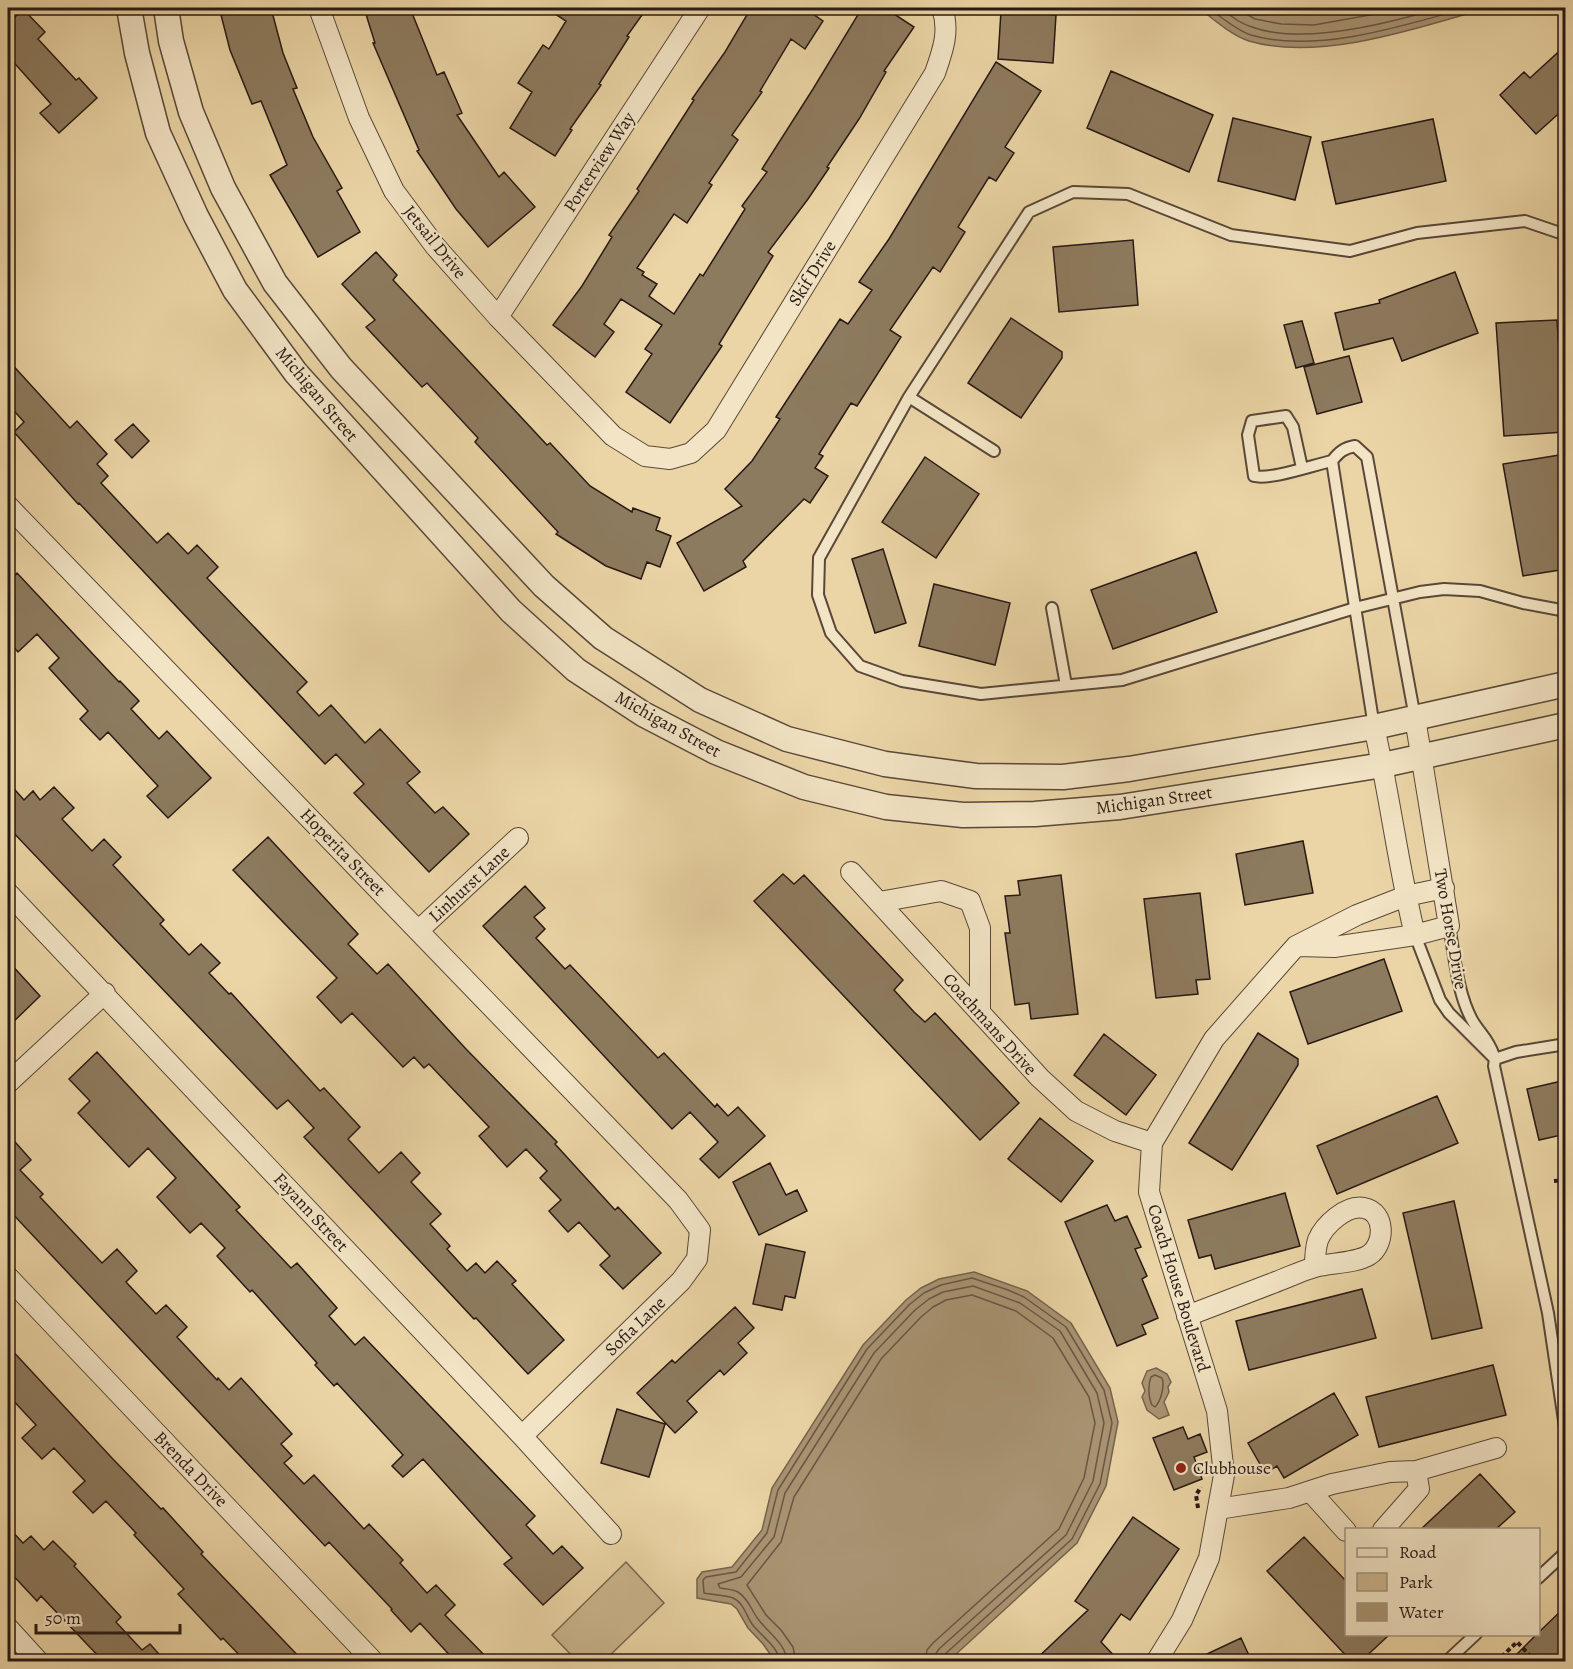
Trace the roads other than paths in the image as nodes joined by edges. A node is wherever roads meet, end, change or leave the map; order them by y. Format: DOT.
graph roads {
  1 [pos="129,8"];
  2 [pos="166,8"];
  3 [pos="320,8"];
  4 [pos="700,8"];
  5 [pos="942,8"];
  6 [pos="1566,235"];
  7 [pos="498,317"];
  8 [pos="909,397"];
  9 [pos="613,436"];
  10 [pos="994,451"];
  11 [pos="1332,461"];
  12 [pos="1302,468"];
  13 [pos="10,514"];
  14 [pos="1393,599"];
  15 [pos="1052,608"];
  16 [pos="1354,608"];
  17 [pos="1566,612"];
  18 [pos="1566,684"];
  19 [pos="1066,685"];
  20 [pos="1415,718"];
  21 [pos="1566,726"];
  22 [pos="1374,727"];
  23 [pos="1422,758"];
  24 [pos="1383,765"];
  25 [pos="518,838"];
  26 [pos="851,872"];
  27 [pos="1444,888"];
  28 [pos="8,893"];
  29 [pos="1406,896"];
  30 [pos="879,902"];
  31 [pos="1449,926"];
  32 [pos="419,930"];
  33 [pos="1415,934"];
  34 [pos="1296,946"];
  35 [pos="105,993"];
  36 [pos="980,1013"];
  37 [pos="1566,1044"];
  38 [pos="1495,1059"];
  39 [pos="8,1083"];
  40 [pos="1152,1143"];
  41 [pos="678,1200"];
  42 [pos="1315,1267"];
  43 [pos="8,1277"];
  44 [pos="1187,1316"];
  45 [pos="1566,1434"];
  46 [pos="522,1436"];
  47 [pos="1496,1448"];
  48 [pos="1416,1472"];
  49 [pos="1310,1491"];
  50 [pos="1218,1509"];
  51 [pos="1385,1528"];
  52 [pos="1345,1529"];
  53 [pos="611,1534"];
  54 [pos="1566,1552"];
  55 [pos="1540,1577"];
  56 [pos="8,1628"];
  57 [pos="1475,1636"];
  58 [pos="1156,1661"];
  59 [pos="39,1662"];
  60 [pos="374,1662"];
  61 [pos="1446,1662"];
  1 -- 24 [label="street, Michigan Street"];
  2 -- 22 [label="street, Michigan Street"];
  3 -- 7 [label="street, Jetsail Drive"];
  4 -- 7 [label="street, Porterview Way"];
  5 -- 9 [label="street, Skif Drive"];
  6 -- 8 [label="lane"];
  7 -- 9 [label="street, Jetsail Drive"];
  8 -- 10 [label="lane"];
  8 -- 19 [label="lane"];
  11 -- 12 [label="lane"];
  11 -- 14 [label="lane"];
  11 -- 16 [label="lane"];
  12 -- 12 [label="lane"];
  13 -- 32 [label="street, Hoperita Street"];
  14 -- 16 [label="lane"];
  14 -- 17 [label="lane"];
  14 -- 20 [label="lane"];
  15 -- 19 [label="lane"];
  16 -- 19 [label="lane"];
  16 -- 22 [label="lane"];
  18 -- 20 [label="street, Michigan Street"];
  20 -- 22 [label="street, Michigan Street"];
  20 -- 23 [label="street, Two Horse Drive"];
  21 -- 23 [label="street, Michigan Street"];
  22 -- 24 [label="street, Two Horse Drive"];
  23 -- 24 [label="street, Michigan Street"];
  23 -- 27 [label="street, Two Horse Drive"];
  24 -- 29 [label="street, Two Horse Drive"];
  25 -- 32 [label="street, Linhurst Lane"];
  26 -- 30 [label="street, Coachmans Drive"];
  27 -- 29 [label="street, Coach House Boulevard"];
  27 -- 31 [label="street, Two Horse Drive"];
  28 -- 35 [label="street, Fayann Street"];
  29 -- 33 [label="street, Two Horse Drive"];
  29 -- 34 [label="street, Coach House Boulevard"];
  30 -- 36 [label="street, Coachmans Drive"];
  30 -- 36 [label="street"];
  31 -- 33 [label="street"];
  31 -- 38 [label="lane, Two Horse Drive"];
  32 -- 41 [label="street, Hoperita Street"];
  33 -- 34 [label="street"];
  33 -- 38 [label="lane, Two Horse Drive"];
  34 -- 40 [label="street, Coach House Boulevard"];
  35 -- 39 [label="street"];
  35 -- 46 [label="street, Fayann Street"];
  36 -- 40 [label="street, Coachmans Drive"];
  37 -- 38 [label="lane"];
  38 -- 45 [label="lane"];
  40 -- 44 [label="street, Coach House Boulevard"];
  41 -- 46 [label="street, Sofia Lane"];
  42 -- 44 [label="street"];
  43 -- 60 [label="street, Brenda Drive"];
  44 -- 50 [label="street, Coach House Boulevard"];
  46 -- 53 [label="street, Fayann Street"];
  47 -- 48 [label="street"];
  48 -- 49 [label="street"];
  48 -- 51 [label="street"];
  49 -- 50 [label="street"];
  49 -- 52 [label="street"];
  50 -- 58 [label="street, Coach House Boulevard"];
  54 -- 55 [label="lane"];
  56 -- 59 [label="street"];
  57 -- 61 [label="lane"];
}
